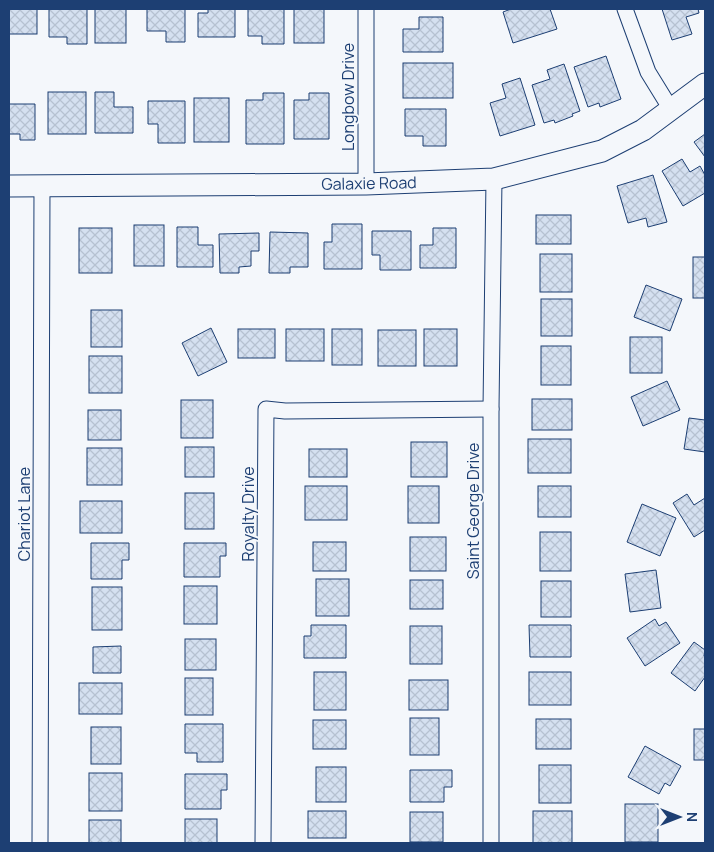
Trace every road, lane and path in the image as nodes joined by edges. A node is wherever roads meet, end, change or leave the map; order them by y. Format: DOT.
graph roads {
  1 [pos="366,9"];
  2 [pos="626,9"];
  3 [pos="705,84"];
  4 [pos="672,111"];
  5 [pos="494,179"];
  6 [pos="366,184"];
  7 [pos="9,186"];
  8 [pos="42,186"];
  9 [pos="491,409"];
  10 [pos="40,843"];
  11 [pos="264,843"];
  12 [pos="491,843"];
  1 -- 6 [label="street, Longbow Drive"];
  2 -- 4 [label="street"];
  3 -- 4 [label="street, Galaxie Road"];
  4 -- 5 [label="street, Galaxie Road"];
  5 -- 6 [label="street, Galaxie Road"];
  5 -- 9 [label="street, Saint George Drive"];
  6 -- 8 [label="street, Galaxie Road"];
  7 -- 8 [label="street, Galaxie Road"];
  8 -- 10 [label="street, Chariot Lane"];
  9 -- 11 [label="street, Royalty Drive"];
  9 -- 12 [label="street, Saint George Drive"];
}
